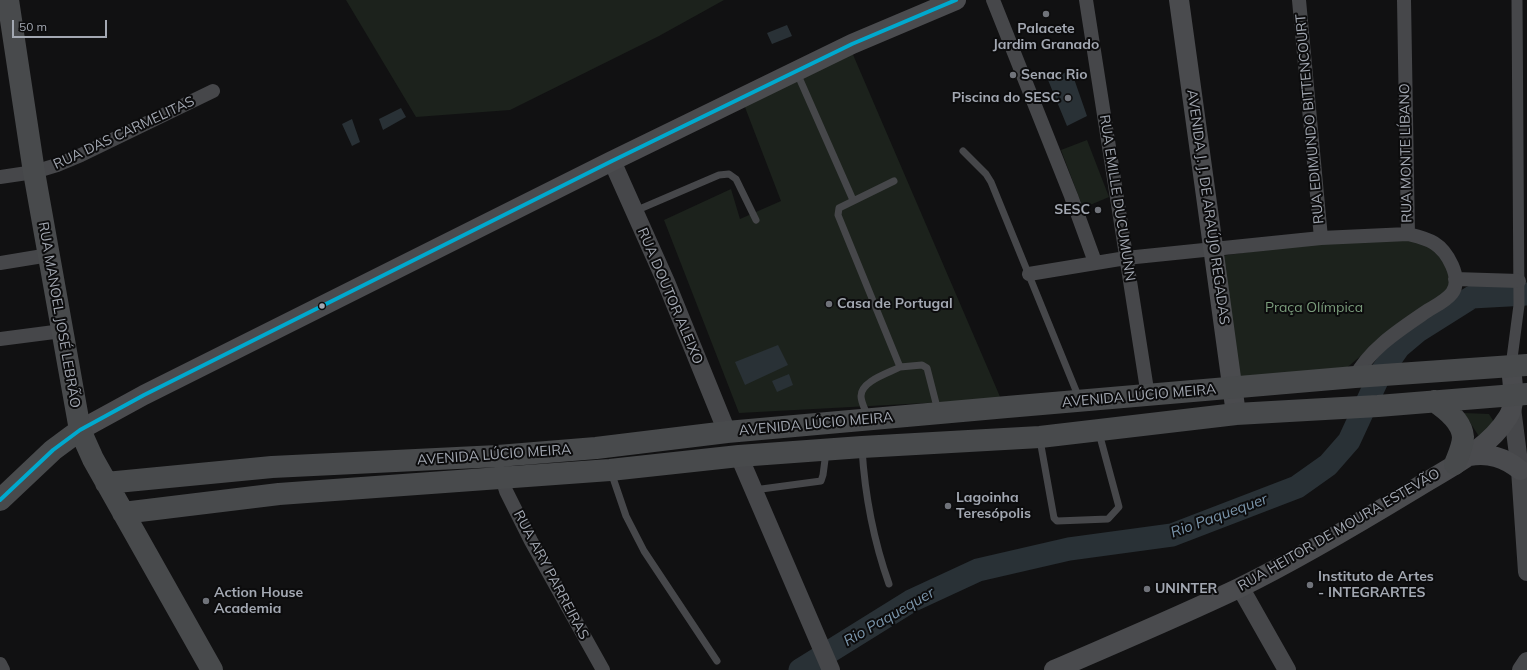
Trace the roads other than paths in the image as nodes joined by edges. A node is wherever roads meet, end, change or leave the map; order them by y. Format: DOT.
graph roads {
  1 [pos="956,0"];
  2 [pos="993,0"];
  3 [pos="1086,0"];
  4 [pos="1179,0"];
  5 [pos="1300,0"];
  6 [pos="1404,0"];
  7 [pos="1518,0"];
  8 [pos="6,12"];
  9 [pos="796,71"];
  10 [pos="213,91"];
  11 [pos="1523,124"];
  12 [pos="963,151"];
  13 [pos="612,161"];
  14 [pos="34,172"];
  15 [pos="0,177"];
  16 [pos="1522,177"];
  17 [pos="894,181"];
  18 [pos="853,200"];
  19 [pos="633,212"];
  20 [pos="756,220"];
  21 [pos="1408,234"];
  22 [pos="1321,238"];
  23 [pos="1215,249"];
  24 [pos="49,255"];
  25 [pos="1126,258"];
  26 [pos="1095,262"];
  27 [pos="0,263"];
  28 [pos="1029,274"];
  29 [pos="1455,279"];
  30 [pos="1519,283"];
  31 [pos="62,331"];
  32 [pos="0,339"];
  33 [pos="1519,366"];
  34 [pos="900,367"];
  35 [pos="1361,377"];
  36 [pos="1233,387"];
  37 [pos="1148,396"];
  38 [pos="1517,399"];
  39 [pos="1080,401"];
  40 [pos="1434,402"];
  41 [pos="938,413"];
  42 [pos="1236,414"];
  43 [pos="868,419"];
  44 [pos="80,430"];
  45 [pos="1098,431"];
  46 [pos="727,432"];
  47 [pos="1040,437"];
  48 [pos="862,447"];
  49 [pos="826,450"];
  50 [pos="498,456"];
  51 [pos="738,456"];
  52 [pos="1462,460"];
  53 [pos="272,467"];
  54 [pos="610,470"];
  55 [pos="1520,470"];
  56 [pos="502,478"];
  57 [pos="106,482"];
  58 [pos="754,490"];
  59 [pos="278,494"];
  60 [pos="0,500"];
  61 [pos="1525,503"];
  62 [pos="123,513"];
  63 [pos="1527,572"];
  64 [pos="889,584"];
  65 [pos="1240,587"];
  66 [pos="717,660"];
  67 [pos="1527,661"];
  68 [pos="0,664"];
  69 [pos="4,670"];
  70 [pos="212,670"];
  71 [pos="603,670"];
  72 [pos="831,670"];
  73 [pos="1054,670"];
  74 [pos="1287,670"];
  75 [pos="1521,670"];
  1 -- 9 [label="main road"];
  2 -- 26 [label="street"];
  3 -- 25 [label="street, RUA EMILLE DUCUMUNN"];
  4 -- 23 [label="main road, AVENIDA J. J. DE ARAÚJO REGADAS"];
  5 -- 22 [label="street, RUA EDIMUNDO BITTENCOURT"];
  6 -- 21 [label="street, RUA MONTE LÍBANO"];
  7 -- 11 [label="street"];
  8 -- 14 [label="main road, RUA MANOEL JOSÉ LEBRÃO"];
  9 -- 13 [label="main road"];
  9 -- 18 [label="lane"];
  10 -- 14 [label="street, RUA DAS CARMELITAS"];
  11 -- 16 [label="street"];
  12 -- 28 [label="lane"];
  13 -- 19 [label="street, RUA DOUTOR ALEIXO"];
  13 -- 44 [label="main road"];
  14 -- 15 [label="street, RUA DAS CARMELITAS"];
  14 -- 24 [label="main road, RUA MANOEL JOSÉ LEBRÃO"];
  16 -- 30 [label="street"];
  17 -- 18 [label="lane"];
  18 -- 34 [label="lane"];
  19 -- 20 [label="lane"];
  19 -- 46 [label="street, RUA DOUTOR ALEIXO"];
  21 -- 22 [label="street"];
  21 -- 29 [label="street, RUA MONTE LÍBANO"];
  22 -- 23 [label="street"];
  23 -- 25 [label="street"];
  23 -- 36 [label="main road, AVENIDA J. J. DE ARAÚJO REGADAS"];
  24 -- 27 [label="street"];
  24 -- 31 [label="main road, RUA MANOEL JOSÉ LEBRÃO"];
  25 -- 26 [label="street"];
  25 -- 37 [label="street, RUA EMILLE DUCUMUNN"];
  26 -- 28 [label="street"];
  28 -- 39 [label="lane"];
  29 -- 30 [label="street"];
  29 -- 35 [label="street"];
  30 -- 33 [label="street"];
  31 -- 32 [label="street"];
  31 -- 44 [label="main road, RUA MANOEL JOSÉ LEBRÃO"];
  33 -- 35 [label="main road, AVENIDA LÚCIO MEIRA"];
  33 -- 38 [label="main road"];
  34 -- 41 [label="lane"];
  34 -- 43 [label="lane"];
  35 -- 36 [label="main road, AVENIDA LÚCIO MEIRA"];
  36 -- 37 [label="main road, AVENIDA LÚCIO MEIRA"];
  36 -- 42 [label="main road, AVENIDA J. J. DE ARAÚJO REGADAS"];
  37 -- 39 [label="main road, AVENIDA LÚCIO MEIRA"];
  38 -- 40 [label="main road, AVENIDA LÚCIO MEIRA"];
  38 -- 52 [label="main road, RUA HEITOR DE MOURA ESTEVÃO"];
  38 -- 55 [label="street"];
  39 -- 41 [label="main road, AVENIDA LÚCIO MEIRA"];
  40 -- 42 [label="main road, AVENIDA LÚCIO MEIRA"];
  40 -- 52 [label="main road"];
  41 -- 43 [label="main road, AVENIDA LÚCIO MEIRA"];
  42 -- 45 [label="main road, AVENIDA LÚCIO MEIRA"];
  43 -- 46 [label="main road, AVENIDA LÚCIO MEIRA"];
  44 -- 57 [label="main road, RUA MANOEL JOSÉ LEBRÃO"];
  44 -- 60 [label="main road"];
  45 -- 47 [label="main road, AVENIDA LÚCIO MEIRA"];
  45 -- 47 [label="lane"];
  46 -- 50 [label="main road, AVENIDA LÚCIO MEIRA"];
  47 -- 48 [label="main road, AVENIDA LÚCIO MEIRA"];
  48 -- 49 [label="main road, AVENIDA LÚCIO MEIRA"];
  48 -- 64 [label="lane"];
  49 -- 51 [label="main road, AVENIDA LÚCIO MEIRA"];
  49 -- 58 [label="lane"];
  50 -- 53 [label="main road, AVENIDA LÚCIO MEIRA"];
  50 -- 56 [label="street, RUA ARY PARREIRAS"];
  51 -- 54 [label="main road, AVENIDA LÚCIO MEIRA"];
  51 -- 58 [label="street"];
  52 -- 55 [label="main road"];
  52 -- 65 [label="main road, RUA HEITOR DE MOURA ESTEVÃO"];
  53 -- 57 [label="main road, AVENIDA LÚCIO MEIRA"];
  53 -- 59 [label="main road"];
  54 -- 56 [label="main road, AVENIDA LÚCIO MEIRA"];
  54 -- 66 [label="lane"];
  55 -- 61 [label="street"];
  56 -- 59 [label="main road, AVENIDA LÚCIO MEIRA"];
  56 -- 71 [label="street, RUA ARY PARREIRAS"];
  57 -- 62 [label="main road, RUA MANOEL JOSÉ LEBRÃO"];
  58 -- 72 [label="street"];
  59 -- 62 [label="main road, AVENIDA LÚCIO MEIRA"];
  61 -- 63 [label="street"];
  62 -- 70 [label="main road, RUA MANOEL JOSÉ LEBRÃO"];
  65 -- 73 [label="main road, RUA HEITOR DE MOURA ESTEVÃO"];
  65 -- 74 [label="street"];
  67 -- 75 [label="street"];
  68 -- 69 [label="street"];
}
